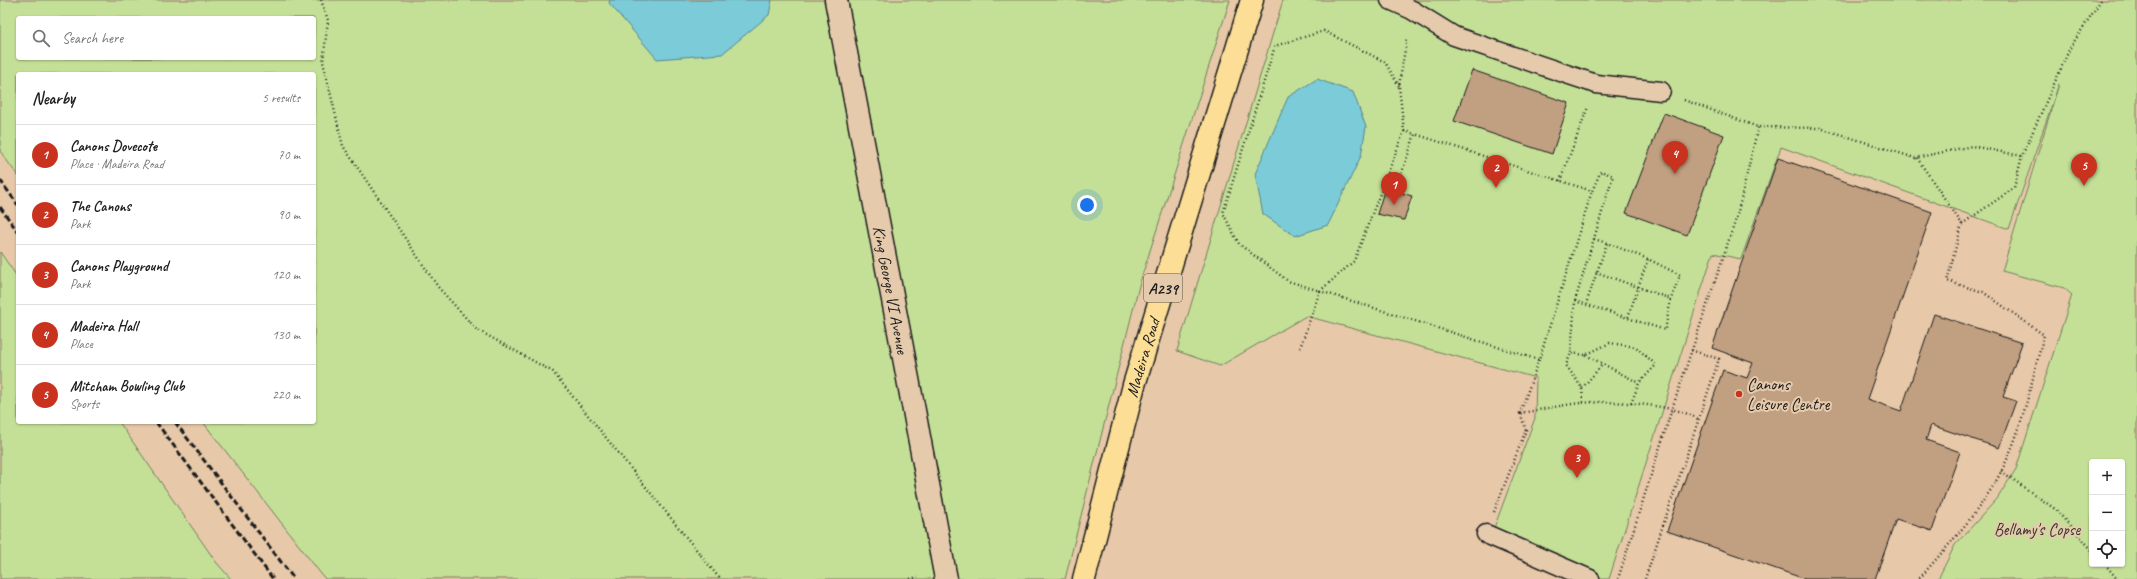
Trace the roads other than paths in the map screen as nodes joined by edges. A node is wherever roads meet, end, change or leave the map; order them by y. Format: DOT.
graph roads {
  1 [pos="836,0"];
  2 [pos="1252,0"];
  3 [pos="1390,0"];
  4 [pos="1661,91"];
  5 [pos="1486,534"];
  6 [pos="946,579"];
  7 [pos="1084,579"];
  8 [pos="1590,579"];
  1 -- 6 [label="street, King George VI Avenue"];
  2 -- 7 [label="main road, Madeira Road / A239"];
  3 -- 4 [label="lane"];
  5 -- 8 [label="lane"];
}
